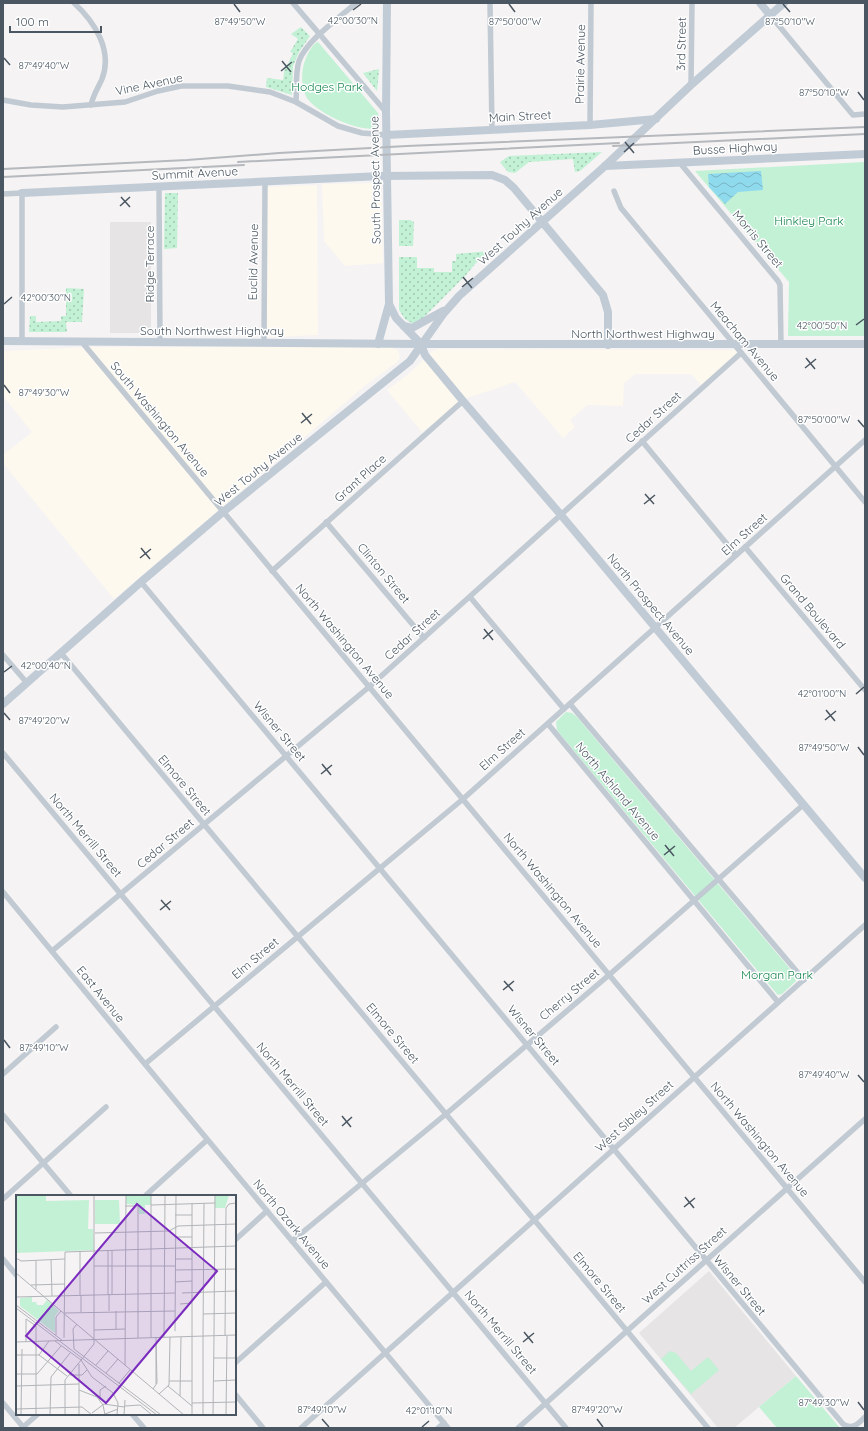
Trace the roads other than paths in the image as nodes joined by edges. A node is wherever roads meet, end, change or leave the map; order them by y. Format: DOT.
graph roads {
  1 [pos="74,3"];
  2 [pos="293,3"];
  3 [pos="356,3"];
  4 [pos="387,3"];
  5 [pos="490,3"];
  6 [pos="592,3"];
  7 [pos="692,3"];
  8 [pos="760,3"];
  9 [pos="784,3"];
  10 [pos="770,15"];
  11 [pos="320,35"];
  12 [pos="691,85"];
  13 [pos="3,100"];
  14 [pos="296,102"];
  15 [pos="91,105"];
  16 [pos="386,112"];
  17 [pos="865,114"];
  18 [pos="656,119"];
  19 [pos="590,125"];
  20 [pos="492,130"];
  21 [pos="386,135"];
  22 [pos="865,154"];
  23 [pos="680,163"];
  24 [pos="605,166"];
  25 [pos="387,176"];
  26 [pos="265,182"];
  27 [pos="159,187"];
  28 [pos="614,191"];
  29 [pos="22,193"];
  30 [pos="3,194"];
  31 [pos="542,222"];
  32 [pos="389,304"];
  33 [pos="448,308"];
  34 [pos="404,326"];
  35 [pos="3,340"];
  36 [pos="22,341"];
  37 [pos="80,341"];
  38 [pos="160,342"];
  39 [pos="264,342"];
  40 [pos="378,344"];
  41 [pos="420,344"];
  42 [pos="733,344"];
  43 [pos="781,344"];
  44 [pos="865,344"];
  45 [pos="608,345"];
  46 [pos="741,353"];
  47 [pos="463,401"];
  48 [pos="865,440"];
  49 [pos="642,441"];
  50 [pos="835,466"];
  51 [pos="865,502"];
  52 [pos="223,512"];
  53 [pos="561,515"];
  54 [pos="326,522"];
  55 [pos="745,547"];
  56 [pos="736,555"];
  57 [pos="272,571"];
  58 [pos="141,582"];
  59 [pos="470,597"];
  60 [pos="655,628"];
  61 [pos="424,638"];
  62 [pos="61,653"];
  63 [pos="3,655"];
  64 [pos="26,683"];
  65 [pos="369,687"];
  66 [pos="865,690"];
  67 [pos="3,704"];
  68 [pos="570,704"];
  69 [pos="564,709"];
  70 [pos="548,724"];
  71 [pos="3,753"];
  72 [pos="286,756"];
  73 [pos="463,799"];
  74 [pos="804,805"];
  75 [pos="204,824"];
  76 [pos="380,868"];
  77 [pos="865,878"];
  78 [pos="718,880"];
  79 [pos="3,892"];
  80 [pos="121,894"];
  81 [pos="694,900"];
  82 [pos="865,925"];
  83 [pos="298,937"];
  84 [pos="52,951"];
  85 [pos="609,975"];
  86 [pos="804,980"];
  87 [pos="778,1002"];
  88 [pos="214,1006"];
  89 [pos="56,1027"];
  90 [pos="528,1044"];
  91 [pos="145,1064"];
  92 [pos="3,1074"];
  93 [pos="694,1078"];
  94 [pos="106,1107"];
  95 [pos="182,1109"];
  96 [pos="446,1114"];
  97 [pos="3,1115"];
  98 [pos="865,1119"];
  99 [pos="207,1140"];
  100 [pos="614,1149"];
  101 [pos="43,1163"];
  102 [pos="362,1184"];
  103 [pos="787,1189"];
  104 [pos="70,1195"];
  105 [pos="146,1195"];
  106 [pos="3,1199"];
  107 [pos="267,1211"];
  108 [pos="534,1220"];
  109 [pos="236,1239"];
  110 [pos="292,1241"];
  111 [pos="3,1259"];
  112 [pos="706,1261"];
  113 [pos="16,1275"];
  114 [pos="326,1282"];
  115 [pos="865,1282"];
  116 [pos="454,1292"];
  117 [pos="627,1332"];
  118 [pos="385,1353"];
  119 [pos="236,1362"];
  120 [pos="236,1395"];
  121 [pos="3,1403"];
  122 [pos="546,1404"];
  123 [pos="37,1415"];
  124 [pos="133,1415"];
  125 [pos="865,1417"];
  126 [pos="446,1426"];
  127 [pos="849,1427"];
  128 [pos="23,1428"];
  129 [pos="144,1428"];
  130 [pos="263,1428"];
  131 [pos="301,1428"];
  132 [pos="438,1428"];
  133 [pos="518,1428"];
  134 [pos="566,1428"];
  135 [pos="708,1428"];
  1 -- 15 [label="street"];
  2 -- 11 [label="street"];
  3 -- 11 [label="street"];
  4 -- 16 [label="main road, South Prospect Avenue"];
  5 -- 20 [label="street"];
  6 -- 19 [label="street, Prairie Avenue"];
  7 -- 12 [label="street, 3rd Street"];
  8 -- 10 [label="main road"];
  9 -- 10 [label="main road, West Touhy Avenue"];
  10 -- 12 [label="main road, West Touhy Avenue"];
  10 -- 17 [label="street"];
  11 -- 14 [label="street"];
  11 -- 16 [label="street"];
  12 -- 18 [label="main road, West Touhy Avenue"];
  13 -- 15 [label="street, Vine Avenue"];
  14 -- 15 [label="street, Vine Avenue"];
  14 -- 21 [label="street, Vine Avenue"];
  16 -- 21 [label="main road, South Prospect Avenue"];
  18 -- 19 [label="main road, Main Street"];
  18 -- 24 [label="main road, West Touhy Avenue"];
  19 -- 20 [label="main road, Main Street"];
  20 -- 21 [label="main road, Main Street"];
  21 -- 25 [label="main road, South Prospect Avenue"];
  22 -- 23 [label="main road, Busse Highway"];
  23 -- 24 [label="main road, Busse Highway"];
  23 -- 43 [label="street, Morris Street"];
  24 -- 31 [label="main road, West Touhy Avenue"];
  25 -- 26 [label="main road, Summit Avenue"];
  25 -- 31 [label="main road, Summit Avenue"];
  25 -- 32 [label="main road, South Prospect Avenue"];
  26 -- 27 [label="main road, Summit Avenue"];
  26 -- 39 [label="street, Euclid Avenue"];
  27 -- 29 [label="main road, Summit Avenue"];
  27 -- 38 [label="street, Ridge Terrace"];
  28 -- 42 [label="street, Meacham Avenue"];
  29 -- 30 [label="street, Summit Avenue"];
  29 -- 36 [label="street"];
  31 -- 33 [label="main road, West Touhy Avenue"];
  31 -- 45 [label="main road, Summit Avenue"];
  32 -- 34 [label="main road"];
  32 -- 40 [label="main road"];
  33 -- 34 [label="main road"];
  33 -- 41 [label="main road, West Touhy Avenue"];
  34 -- 41 [label="main road"];
  35 -- 36 [label="main road, South Northwest Highway"];
  36 -- 37 [label="main road, South Northwest Highway"];
  37 -- 38 [label="main road, South Northwest Highway"];
  37 -- 52 [label="street, South Washington Avenue"];
  38 -- 39 [label="main road, South Northwest Highway"];
  39 -- 40 [label="main road, South Northwest Highway"];
  40 -- 41 [label="main road, South Northwest Highway"];
  41 -- 45 [label="main road, North Northwest Highway"];
  41 -- 47 [label="main road, North Prospect Avenue"];
  41 -- 52 [label="main road, West Touhy Avenue"];
  42 -- 43 [label="main road, North Northwest Highway"];
  42 -- 45 [label="main road, North Northwest Highway"];
  42 -- 46 [label="street, Meacham Avenue"];
  43 -- 44 [label="main road, North Northwest Highway"];
  46 -- 49 [label="street, Cedar Street"];
  46 -- 50 [label="street, Meacham Avenue"];
  47 -- 53 [label="main road, North Prospect Avenue"];
  47 -- 54 [label="street, Grant Place"];
  48 -- 50 [label="street, Elm Street"];
  49 -- 53 [label="street, Cedar Street"];
  49 -- 56 [label="street"];
  50 -- 51 [label="street, Meacham Avenue"];
  50 -- 55 [label="street, Elm Street"];
  52 -- 57 [label="street, North Washington Avenue"];
  52 -- 58 [label="main road, West Touhy Avenue"];
  53 -- 59 [label="street, Cedar Street"];
  53 -- 60 [label="main road, North Prospect Avenue"];
  54 -- 57 [label="street, Grant Place"];
  54 -- 61 [label="street, Clinton Street"];
  55 -- 56 [label="street, Elm Street"];
  55 -- 66 [label="street, Grand Boulevard"];
  56 -- 60 [label="street, Elm Street"];
  57 -- 65 [label="street, North Washington Avenue"];
  58 -- 62 [label="main road, West Touhy Avenue"];
  58 -- 72 [label="street, Wisner Street"];
  59 -- 61 [label="street, Cedar Street"];
  59 -- 69 [label="street"];
  60 -- 68 [label="street, Elm Street"];
  60 -- 74 [label="main road, North Prospect Avenue"];
  61 -- 65 [label="street, Cedar Street"];
  62 -- 64 [label="main road, West Touhy Avenue"];
  62 -- 75 [label="street, Elmore Street"];
  63 -- 64 [label="street"];
  64 -- 67 [label="main road, West Touhy Avenue"];
  65 -- 72 [label="street, Cedar Street"];
  65 -- 73 [label="street, North Washington Avenue"];
  68 -- 69 [label="street, Elm Street"];
  68 -- 78 [label="street, North Ashland Avenue"];
  69 -- 70 [label="street, Elm Street"];
  70 -- 73 [label="street, Elm Street"];
  70 -- 81 [label="street, North Ashland Avenue"];
  71 -- 80 [label="street, North Merrill Street"];
  72 -- 75 [label="street, Cedar Street"];
  72 -- 76 [label="street, Wisner Street"];
  73 -- 76 [label="street, Elm Street"];
  73 -- 85 [label="street, North Washington Avenue"];
  74 -- 77 [label="main road, North Prospect Avenue"];
  74 -- 78 [label="street, Cherry Street"];
  75 -- 80 [label="street, Cedar Street"];
  75 -- 83 [label="street, Elmore Street"];
  76 -- 83 [label="street, Elm Street"];
  76 -- 90 [label="street, Wisner Street"];
  78 -- 81 [label="street, Cherry Street"];
  78 -- 86 [label="street, North Ashland Avenue"];
  79 -- 84 [label="street, East Avenue"];
  80 -- 84 [label="street, Cedar Street"];
  80 -- 88 [label="street, North Merrill Street"];
  81 -- 85 [label="street, Cherry Street"];
  81 -- 87 [label="street, North Ashland Avenue"];
  82 -- 86 [label="street, West Sibley Street"];
  83 -- 88 [label="street, Elm Street"];
  83 -- 96 [label="street, Elmore Street"];
  84 -- 91 [label="street, East Avenue"];
  85 -- 90 [label="street, Cherry Street"];
  85 -- 93 [label="street, North Washington Avenue"];
  86 -- 87 [label="street, West Sibley Street"];
  87 -- 93 [label="street, West Sibley Street"];
  88 -- 91 [label="street, Elm Street"];
  88 -- 102 [label="street, North Merrill Street"];
  89 -- 92 [label="street"];
  90 -- 96 [label="street, Cherry Street"];
  90 -- 100 [label="street, Wisner Street"];
  91 -- 95 [label="street, East Avenue"];
  93 -- 100 [label="street, West Sibley Street"];
  93 -- 103 [label="street, North Washington Avenue"];
  94 -- 101 [label="street"];
  95 -- 99 [label="street, North Ozark Avenue"];
  96 -- 102 [label="street, Cherry Street"];
  96 -- 108 [label="street, Elmore Street"];
  97 -- 101 [label="street"];
  98 -- 103 [label="street, West Cuttriss Street"];
  99 -- 105 [label="street"];
  99 -- 107 [label="street, North Ozark Avenue"];
  100 -- 108 [label="street, West Sibley Street"];
  100 -- 112 [label="street, Wisner Street"];
  101 -- 104 [label="street"];
  101 -- 106 [label="street"];
  102 -- 110 [label="street, Cherry Street"];
  102 -- 116 [label="street, North Merrill Street"];
  103 -- 112 [label="street, West Cuttriss Street"];
  103 -- 115 [label="street, North Washington Avenue"];
  107 -- 109 [label="street"];
  107 -- 110 [label="street, North Ozark Avenue"];
  108 -- 116 [label="street, West Sibley Street"];
  108 -- 117 [label="street, Elmore Street"];
  110 -- 114 [label="street, North Ozark Avenue"];
  111 -- 113 [label="street"];
  112 -- 117 [label="street, West Cuttriss Street"];
  112 -- 127 [label="street, Wisner Street"];
  114 -- 118 [label="street, North Ozark Avenue"];
  114 -- 119 [label="street"];
  116 -- 118 [label="street, West Sibley Street"];
  116 -- 122 [label="street, North Merrill Street"];
  117 -- 122 [label="street, West Cuttriss Street"];
  117 -- 135 [label="street, Elmore Street"];
  118 -- 126 [label="street"];
  118 -- 131 [label="street, West Sibley Street"];
  120 -- 130 [label="street"];
  121 -- 128 [label="street"];
  122 -- 133 [label="street, West Cuttriss Street"];
  122 -- 134 [label="street, North Merrill Street"];
  123 -- 128 [label="street"];
  124 -- 129 [label="street"];
  125 -- 127 [label="street"];
  126 -- 132 [label="street"];
}
